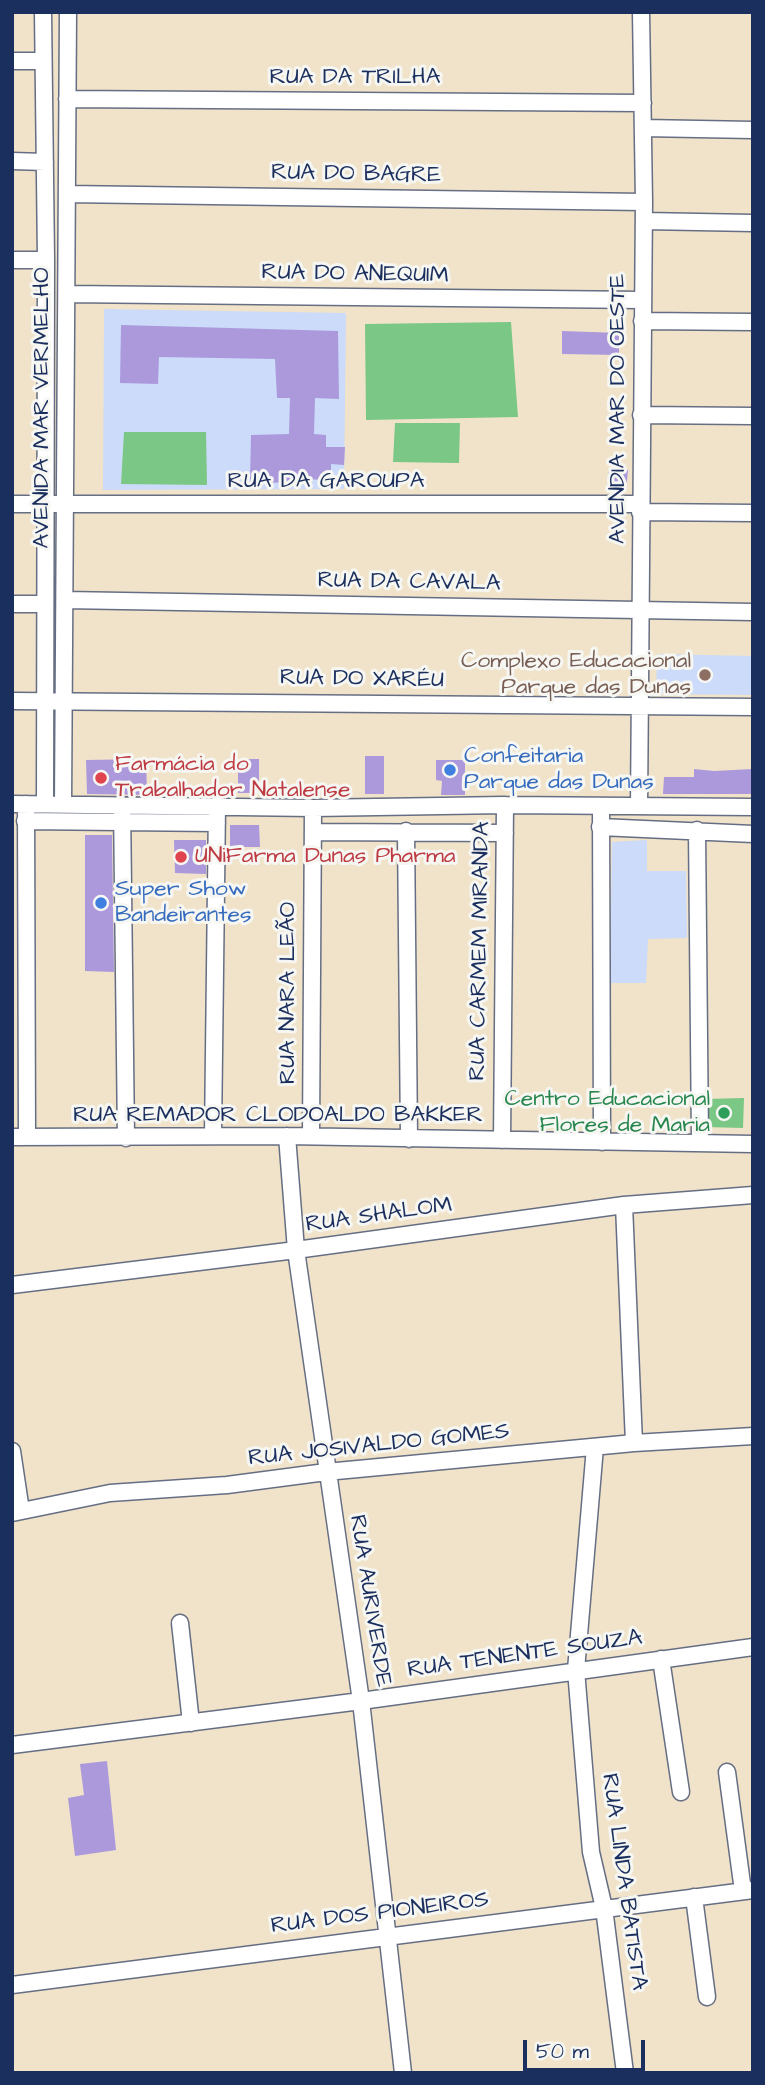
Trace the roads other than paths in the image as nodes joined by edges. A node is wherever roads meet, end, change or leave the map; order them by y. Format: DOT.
graph roads {
  1 [pos="43,12"];
  2 [pos="68,12"];
  3 [pos="641,12"];
  4 [pos="12,61"];
  5 [pos="43,61"];
  6 [pos="67,100"];
  7 [pos="643,103"];
  8 [pos="643,128"];
  9 [pos="753,130"];
  10 [pos="12,161"];
  11 [pos="45,162"];
  12 [pos="66,194"];
  13 [pos="644,202"];
  14 [pos="644,221"];
  15 [pos="753,223"];
  16 [pos="12,260"];
  17 [pos="46,260"];
  18 [pos="67,294"];
  19 [pos="642,300"];
  20 [pos="642,321"];
  21 [pos="753,322"];
  22 [pos="641,415"];
  23 [pos="753,416"];
  24 [pos="65,503"];
  25 [pos="12,504"];
  26 [pos="46,504"];
  27 [pos="640,508"];
  28 [pos="753,513"];
  29 [pos="65,600"];
  30 [pos="12,604"];
  31 [pos="45,604"];
  32 [pos="642,609"];
  33 [pos="753,612"];
  34 [pos="12,701"];
  35 [pos="55,701"];
  36 [pos="640,706"];
  37 [pos="753,707"];
  38 [pos="45,803"];
  39 [pos="19,804"];
  40 [pos="63,804"];
  41 [pos="217,805"];
  42 [pos="505,805"];
  43 [pos="601,806"];
  44 [pos="639,806"];
  45 [pos="753,807"];
  46 [pos="313,808"];
  47 [pos="122,813"];
  48 [pos="25,821"];
  49 [pos="217,823"];
  50 [pos="600,827"];
  51 [pos="697,830"];
  52 [pos="406,831"];
  53 [pos="313,832"];
  54 [pos="505,833"];
  55 [pos="753,834"];
  56 [pos="213,1135"];
  57 [pos="287,1136"];
  58 [pos="311,1136"];
  59 [pos="19,1137"];
  60 [pos="126,1138"];
  61 [pos="409,1139"];
  62 [pos="502,1140"];
  63 [pos="602,1142"];
  64 [pos="700,1142"];
  65 [pos="753,1144"];
  66 [pos="753,1195"];
  67 [pos="624,1205"];
  68 [pos="296,1250"];
  69 [pos="12,1285"];
  70 [pos="753,1436"];
  71 [pos="634,1443"];
  72 [pos="595,1447"];
  73 [pos="12,1451"];
  74 [pos="326,1472"];
  75 [pos="16,1512"];
  76 [pos="180,1623"];
  77 [pos="753,1647"];
  78 [pos="661,1659"];
  79 [pos="576,1670"];
  80 [pos="361,1701"];
  81 [pos="191,1723"];
  82 [pos="12,1745"];
  83 [pos="727,1772"];
  84 [pos="681,1792"];
  85 [pos="748,1890"];
  86 [pos="694,1897"];
  87 [pos="604,1908"];
  88 [pos="387,1937"];
  89 [pos="12,1985"];
  90 [pos="707,1997"];
  91 [pos="403,2073"];
  92 [pos="625,2073"];
  1 -- 5 [label="street, AVENIDA MAR VERMELHO"];
  2 -- 6 [label="street, AVENIDA MAR VERMELHO"];
  3 -- 7 [label="street, AVENDIA MAR DO OESTE"];
  4 -- 5 [label="street"];
  5 -- 11 [label="street, AVENIDA MAR VERMELHO"];
  6 -- 7 [label="street, RUA DA TRILHA"];
  6 -- 12 [label="street, AVENIDA MAR VERMELHO"];
  7 -- 8 [label="street, AVENDIA MAR DO OESTE"];
  8 -- 9 [label="street"];
  8 -- 13 [label="street, AVENDIA MAR DO OESTE"];
  10 -- 11 [label="street"];
  11 -- 17 [label="street, AVENIDA MAR VERMELHO"];
  12 -- 13 [label="street, RUA DO BAGRE"];
  12 -- 18 [label="street, AVENIDA MAR VERMELHO"];
  13 -- 14 [label="street, AVENDIA MAR DO OESTE"];
  14 -- 15 [label="street"];
  14 -- 19 [label="street, AVENDIA MAR DO OESTE"];
  16 -- 17 [label="street"];
  17 -- 26 [label="street, AVENIDA MAR VERMELHO"];
  18 -- 19 [label="street, RUA DO ANEQUIM"];
  18 -- 24 [label="street, AVENIDA MAR VERMELHO"];
  19 -- 20 [label="street, AVENDIA MAR DO OESTE"];
  20 -- 21 [label="street"];
  20 -- 22 [label="street, AVENDIA MAR DO OESTE"];
  22 -- 23 [label="street"];
  22 -- 27 [label="street, AVENDIA MAR DO OESTE"];
  24 -- 26 [label="street, RUA DA GAROUPA"];
  24 -- 27 [label="street, RUA DA GAROUPA"];
  24 -- 29 [label="street, AVENIDA MAR VERMELHO"];
  25 -- 26 [label="street, RUA DA GAROUPA"];
  26 -- 31 [label="street, AVENIDA MAR VERMELHO"];
  27 -- 28 [label="street, RUA DA GAROUPA"];
  27 -- 32 [label="street, AVENDIA MAR DO OESTE"];
  29 -- 32 [label="street, RUA DA CAVALA"];
  29 -- 35 [label="street, AVENIDA MAR VERMELHO"];
  30 -- 31 [label="street"];
  31 -- 35 [label="street, AVENIDA MAR VERMELHO"];
  32 -- 33 [label="street, RUA DA CAVALA"];
  32 -- 36 [label="street, AVENDIA MAR DO OESTE"];
  34 -- 35 [label="street, RUA DO XARÉU"];
  35 -- 36 [label="street, RUA DO XARÉU"];
  35 -- 38 [label="street, AVENIDA MAR VERMELHO"];
  35 -- 40 [label="street, AVENIDA MAR VERMELHO"];
  36 -- 37 [label="street, RUA DO XARÉU"];
  36 -- 44 [label="street, AVENDIA MAR DO OESTE"];
  38 -- 39 [label="street"];
  38 -- 40 [label="street"];
  39 -- 48 [label="street"];
  40 -- 47 [label="street"];
  41 -- 46 [label="street"];
  41 -- 47 [label="street"];
  41 -- 49 [label="street"];
  42 -- 43 [label="street"];
  42 -- 46 [label="street"];
  42 -- 54 [label="street, RUA CARMEM MIRANDA"];
  43 -- 44 [label="street"];
  43 -- 50 [label="street"];
  44 -- 45 [label="street"];
  46 -- 53 [label="street, RUA NARA LEÃO"];
  47 -- 48 [label="street"];
  47 -- 49 [label="street"];
  47 -- 60 [label="street"];
  48 -- 59 [label="street"];
  49 -- 56 [label="street"];
  50 -- 51 [label="street"];
  50 -- 63 [label="street"];
  51 -- 55 [label="street"];
  51 -- 64 [label="street"];
  52 -- 53 [label="street"];
  52 -- 54 [label="street"];
  52 -- 61 [label="street"];
  53 -- 58 [label="street, RUA NARA LEÃO"];
  54 -- 62 [label="street, RUA CARMEM MIRANDA"];
  56 -- 57 [label="street, RUA REMADOR CLODOALDO BAKKER"];
  56 -- 60 [label="street, RUA REMADOR CLODOALDO BAKKER"];
  57 -- 58 [label="street, RUA REMADOR CLODOALDO BAKKER"];
  57 -- 68 [label="street, RUA AURIVERDE"];
  58 -- 61 [label="street, RUA REMADOR CLODOALDO BAKKER"];
  59 -- 60 [label="street, RUA REMADOR CLODOALDO BAKKER"];
  61 -- 62 [label="street, RUA REMADOR CLODOALDO BAKKER"];
  62 -- 63 [label="street, RUA REMADOR CLODOALDO BAKKER"];
  63 -- 64 [label="street, RUA REMADOR CLODOALDO BAKKER"];
  64 -- 65 [label="street, RUA REMADOR CLODOALDO BAKKER"];
  66 -- 67 [label="street, RUA SHALOM"];
  67 -- 68 [label="street, RUA SHALOM"];
  67 -- 71 [label="street"];
  68 -- 69 [label="street, RUA SHALOM"];
  68 -- 74 [label="street, RUA AURIVERDE"];
  70 -- 71 [label="street, RUA JOSIVALDO GOMES"];
  71 -- 72 [label="street, RUA JOSIVALDO GOMES"];
  72 -- 74 [label="street, RUA JOSIVALDO GOMES"];
  72 -- 79 [label="street, RUA LINDA BATISTA"];
  73 -- 75 [label="street"];
  74 -- 75 [label="street, RUA JOSIVALDO GOMES"];
  74 -- 80 [label="street, RUA AURIVERDE"];
  76 -- 81 [label="street"];
  77 -- 78 [label="street, RUA TENENTE SOUZA"];
  78 -- 79 [label="street, RUA TENENTE SOUZA"];
  78 -- 84 [label="street"];
  79 -- 80 [label="street, RUA TENENTE SOUZA"];
  79 -- 87 [label="street, RUA LINDA BATISTA"];
  80 -- 81 [label="street, RUA TENENTE SOUZA"];
  80 -- 88 [label="street, RUA AURIVERDE"];
  81 -- 82 [label="street, RUA TENENTE SOUZA"];
  83 -- 85 [label="street"];
  85 -- 86 [label="street, RUA DOS PIONEIROS"];
  86 -- 87 [label="street, RUA DOS PIONEIROS"];
  86 -- 90 [label="street"];
  87 -- 88 [label="street, RUA DOS PIONEIROS"];
  87 -- 92 [label="street, RUA LINDA BATISTA"];
  88 -- 89 [label="street, RUA DOS PIONEIROS"];
  88 -- 91 [label="street, RUA AURIVERDE"];
}
